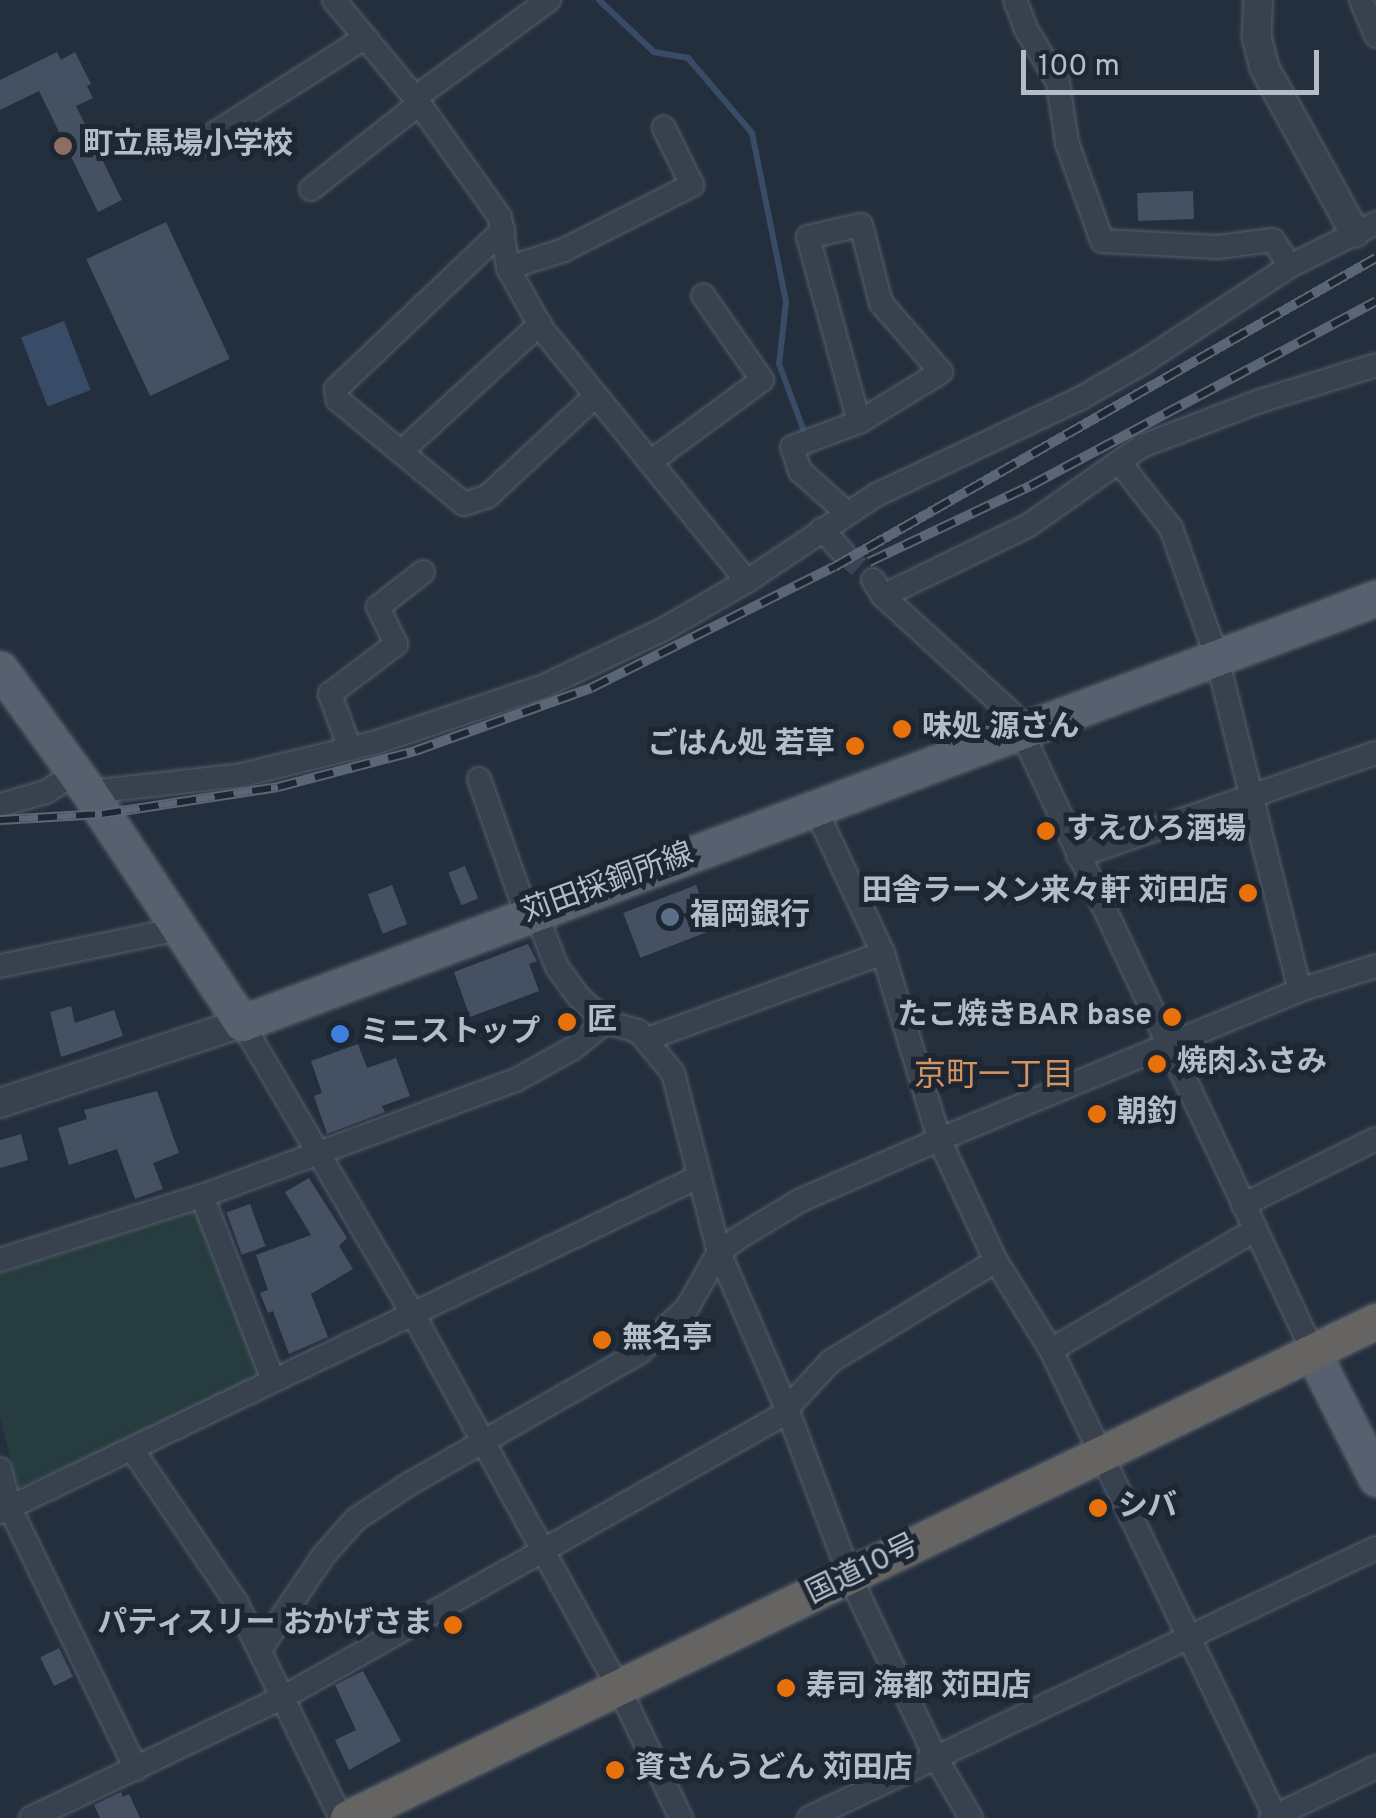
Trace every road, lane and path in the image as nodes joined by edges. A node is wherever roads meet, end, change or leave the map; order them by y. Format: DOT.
graph roads {
  1 [pos="334,0"];
  2 [pos="549,0"];
  3 [pos="1016,0"];
  4 [pos="1258,0"];
  5 [pos="1361,0"];
  6 [pos="1376,36"];
  7 [pos="363,38"];
  8 [pos="417,101"];
  9 [pos="664,128"];
  10 [pos="198,144"];
  11 [pos="311,189"];
  12 [pos="1366,228"];
  13 [pos="503,230"];
  14 [pos="1290,266"];
  15 [pos="508,268"];
  16 [pos="703,296"];
  17 [pos="540,324"];
  18 [pos="1376,365"];
  19 [pos="594,397"];
  20 [pos="859,422"];
  21 [pos="401,452"];
  22 [pos="653,460"];
  23 [pos="1120,463"];
  24 [pos="847,513"];
  25 [pos="822,529"];
  26 [pos="843,552"];
  27 [pos="423,572"];
  28 [pos="748,582"];
  29 [pos="1376,598"];
  30 [pos="1217,658"];
  31 [pos="0,669"];
  32 [pos="1020,729"];
  33 [pos="350,749"];
  34 [pos="1376,753"];
  35 [pos="479,779"];
  36 [pos="82,783"];
  37 [pos="1248,796"];
  38 [pos="0,806"];
  39 [pos="815,808"];
  40 [pos="1078,856"];
  41 [pos="531,913"];
  42 [pos="179,929"];
  43 [pos="883,952"];
  44 [pos="0,966"];
  45 [pos="1376,966"];
  46 [pos="1300,990"];
  47 [pos="242,1022"];
  48 [pos="606,1022"];
  49 [pos="647,1039"];
  50 [pos="1167,1043"];
  51 [pos="0,1102"];
  52 [pos="939,1139"];
  53 [pos="1376,1139"];
  54 [pos="318,1153"];
  55 [pos="698,1177"];
  56 [pos="202,1196"];
  57 [pos="1243,1205"];
  58 [pos="1255,1230"];
  59 [pos="720,1252"];
  60 [pos="0,1260"];
  61 [pos="996,1260"];
  62 [pos="414,1314"];
  63 [pos="1376,1321"];
  64 [pos="1376,1347"];
  65 [pos="1051,1350"];
  66 [pos="1318,1362"];
  67 [pos="273,1380"];
  68 [pos="787,1409"];
  69 [pos="482,1442"];
  70 [pos="132,1450"];
  71 [pos="1108,1463"];
  72 [pos="0,1469"];
  73 [pos="1376,1478"];
  74 [pos="5,1510"];
  75 [pos="542,1548"];
  76 [pos="1376,1548"];
  77 [pos="855,1584"];
  78 [pos="1190,1636"];
  79 [pos="260,1648"];
  80 [pos="623,1695"];
  81 [pos="284,1698"];
  82 [pos="936,1758"];
  83 [pos="1376,1767"];
  84 [pos="136,1769"];
  85 [pos="1274,1817"];
  86 [pos="32,1818"];
  87 [pos="345,1818"];
  88 [pos="391,1818"];
  89 [pos="681,1818"];
  90 [pos="809,1818"];
  91 [pos="971,1818"];
  1 -- 7 [label="street"];
  2 -- 8 [label="street"];
  3 -- 14 [label="street"];
  4 -- 12 [label="street"];
  5 -- 6 [label="street"];
  7 -- 8 [label="street"];
  7 -- 10 [label="street"];
  8 -- 11 [label="street"];
  8 -- 13 [label="street"];
  9 -- 15 [label="street"];
  12 -- 14 [label="street"];
  13 -- 15 [label="street"];
  13 -- 21 [label="street"];
  14 -- 24 [label="street"];
  15 -- 17 [label="street"];
  16 -- 22 [label="street"];
  17 -- 19 [label="street"];
  17 -- 21 [label="street"];
  18 -- 23 [label="street"];
  19 -- 21 [label="street"];
  19 -- 22 [label="street"];
  20 -- 20 [label="street"];
  20 -- 24 [label="street"];
  22 -- 28 [label="street"];
  23 -- 30 [label="street"];
  23 -- 32 [label="street"];
  24 -- 25 [label="street"];
  25 -- 26 [label="street"];
  25 -- 28 [label="street"];
  27 -- 33 [label="street"];
  28 -- 33 [label="street"];
  29 -- 30 [label="main road, 苅田採銅所線"];
  30 -- 32 [label="main road, 苅田採銅所線"];
  30 -- 37 [label="street"];
  31 -- 36 [label="main road"];
  32 -- 39 [label="main road, 苅田採銅所線"];
  32 -- 40 [label="street"];
  33 -- 36 [label="street"];
  34 -- 37 [label="street"];
  35 -- 41 [label="street"];
  36 -- 38 [label="street"];
  36 -- 42 [label="main road"];
  37 -- 40 [label="street"];
  37 -- 46 [label="street"];
  39 -- 41 [label="main road, 苅田採銅所線"];
  39 -- 43 [label="street"];
  40 -- 50 [label="street"];
  41 -- 47 [label="main road, 苅田採銅所線"];
  41 -- 48 [label="street"];
  42 -- 44 [label="street"];
  42 -- 47 [label="main road"];
  43 -- 49 [label="street"];
  43 -- 52 [label="street"];
  45 -- 46 [label="street"];
  46 -- 50 [label="street"];
  47 -- 51 [label="street"];
  47 -- 54 [label="street"];
  48 -- 49 [label="street"];
  48 -- 54 [label="street"];
  49 -- 55 [label="street"];
  50 -- 52 [label="street"];
  50 -- 57 [label="street"];
  52 -- 59 [label="street"];
  52 -- 61 [label="street"];
  53 -- 57 [label="street"];
  54 -- 56 [label="street"];
  54 -- 62 [label="street"];
  55 -- 59 [label="street"];
  55 -- 62 [label="street"];
  56 -- 60 [label="street"];
  56 -- 67 [label="street"];
  57 -- 58 [label="street"];
  58 -- 65 [label="street"];
  58 -- 66 [label="street"];
  59 -- 68 [label="street"];
  59 -- 69 [label="street"];
  61 -- 65 [label="street"];
  61 -- 68 [label="street"];
  62 -- 67 [label="street"];
  62 -- 69 [label="street"];
  63 -- 66 [label="highway, 国道10号"];
  64 -- 66 [label="highway, 国道10号"];
  65 -- 71 [label="street"];
  66 -- 71 [label="highway, 国道10号"];
  66 -- 73 [label="main road"];
  67 -- 70 [label="street"];
  68 -- 75 [label="street"];
  68 -- 77 [label="street"];
  69 -- 75 [label="street"];
  69 -- 79 [label="street"];
  70 -- 74 [label="street"];
  70 -- 79 [label="street"];
  71 -- 77 [label="highway, 国道10号"];
  71 -- 78 [label="street"];
  72 -- 74 [label="street"];
  74 -- 84 [label="street"];
  75 -- 80 [label="street"];
  75 -- 81 [label="street"];
  76 -- 78 [label="street"];
  77 -- 80 [label="highway, 国道10号"];
  77 -- 82 [label="street"];
  78 -- 82 [label="street"];
  78 -- 85 [label="street"];
  79 -- 81 [label="street"];
  80 -- 87 [label="highway, 国道10号"];
  80 -- 88 [label="highway, 国道10号"];
  80 -- 89 [label="street"];
  81 -- 84 [label="street"];
  81 -- 87 [label="street"];
  82 -- 90 [label="street"];
  82 -- 91 [label="street"];
  83 -- 85 [label="street"];
  84 -- 86 [label="street"];
}
